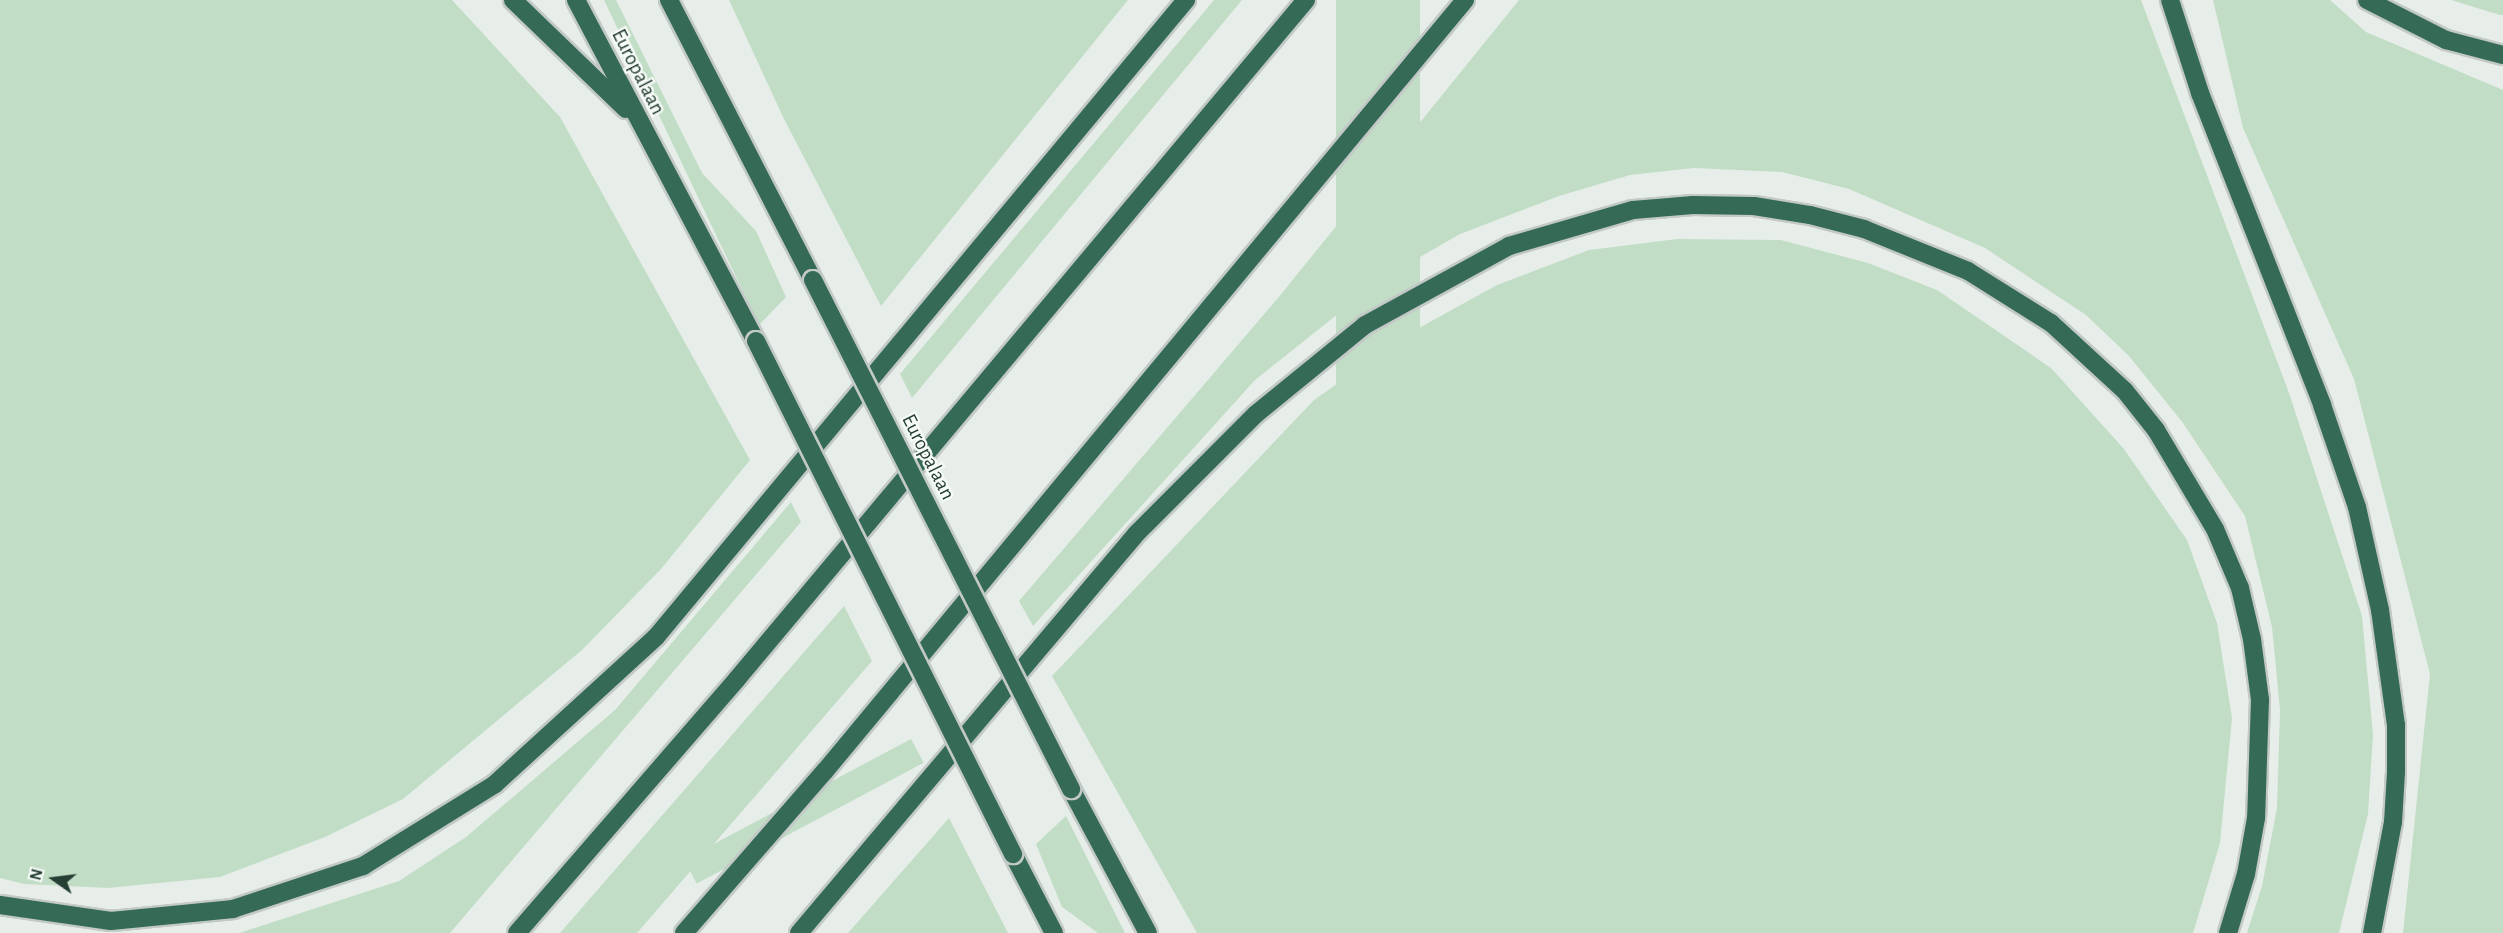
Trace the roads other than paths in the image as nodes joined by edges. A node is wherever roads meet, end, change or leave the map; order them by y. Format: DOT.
graph roads {
  1 [pos="513,0"];
  2 [pos="576,0"];
  3 [pos="669,0"];
  4 [pos="1186,0"];
  5 [pos="1306,0"];
  6 [pos="1465,0"];
  7 [pos="2170,0"];
  8 [pos="2367,0"];
  9 [pos="2503,55"];
  10 [pos="635,117"];
  11 [pos="0,905"];
  12 [pos="517,933"];
  13 [pos="684,933"];
  14 [pos="799,933"];
  15 [pos="1054,933"];
  16 [pos="1148,933"];
  17 [pos="2228,933"];
  18 [pos="2372,933"];
  1 -- 10 [label="highway"];
  2 -- 10 [label="highway, Europalaan"];
  3 -- 16 [label="highway, Europalaan, bridge"];
  4 -- 11 [label="highway"];
  5 -- 12 [label="highway"];
  6 -- 13 [label="highway"];
  7 -- 18 [label="highway"];
  8 -- 9 [label="highway"];
  10 -- 15 [label="highway, Europalaan, bridge"];
  14 -- 17 [label="highway"];
}
